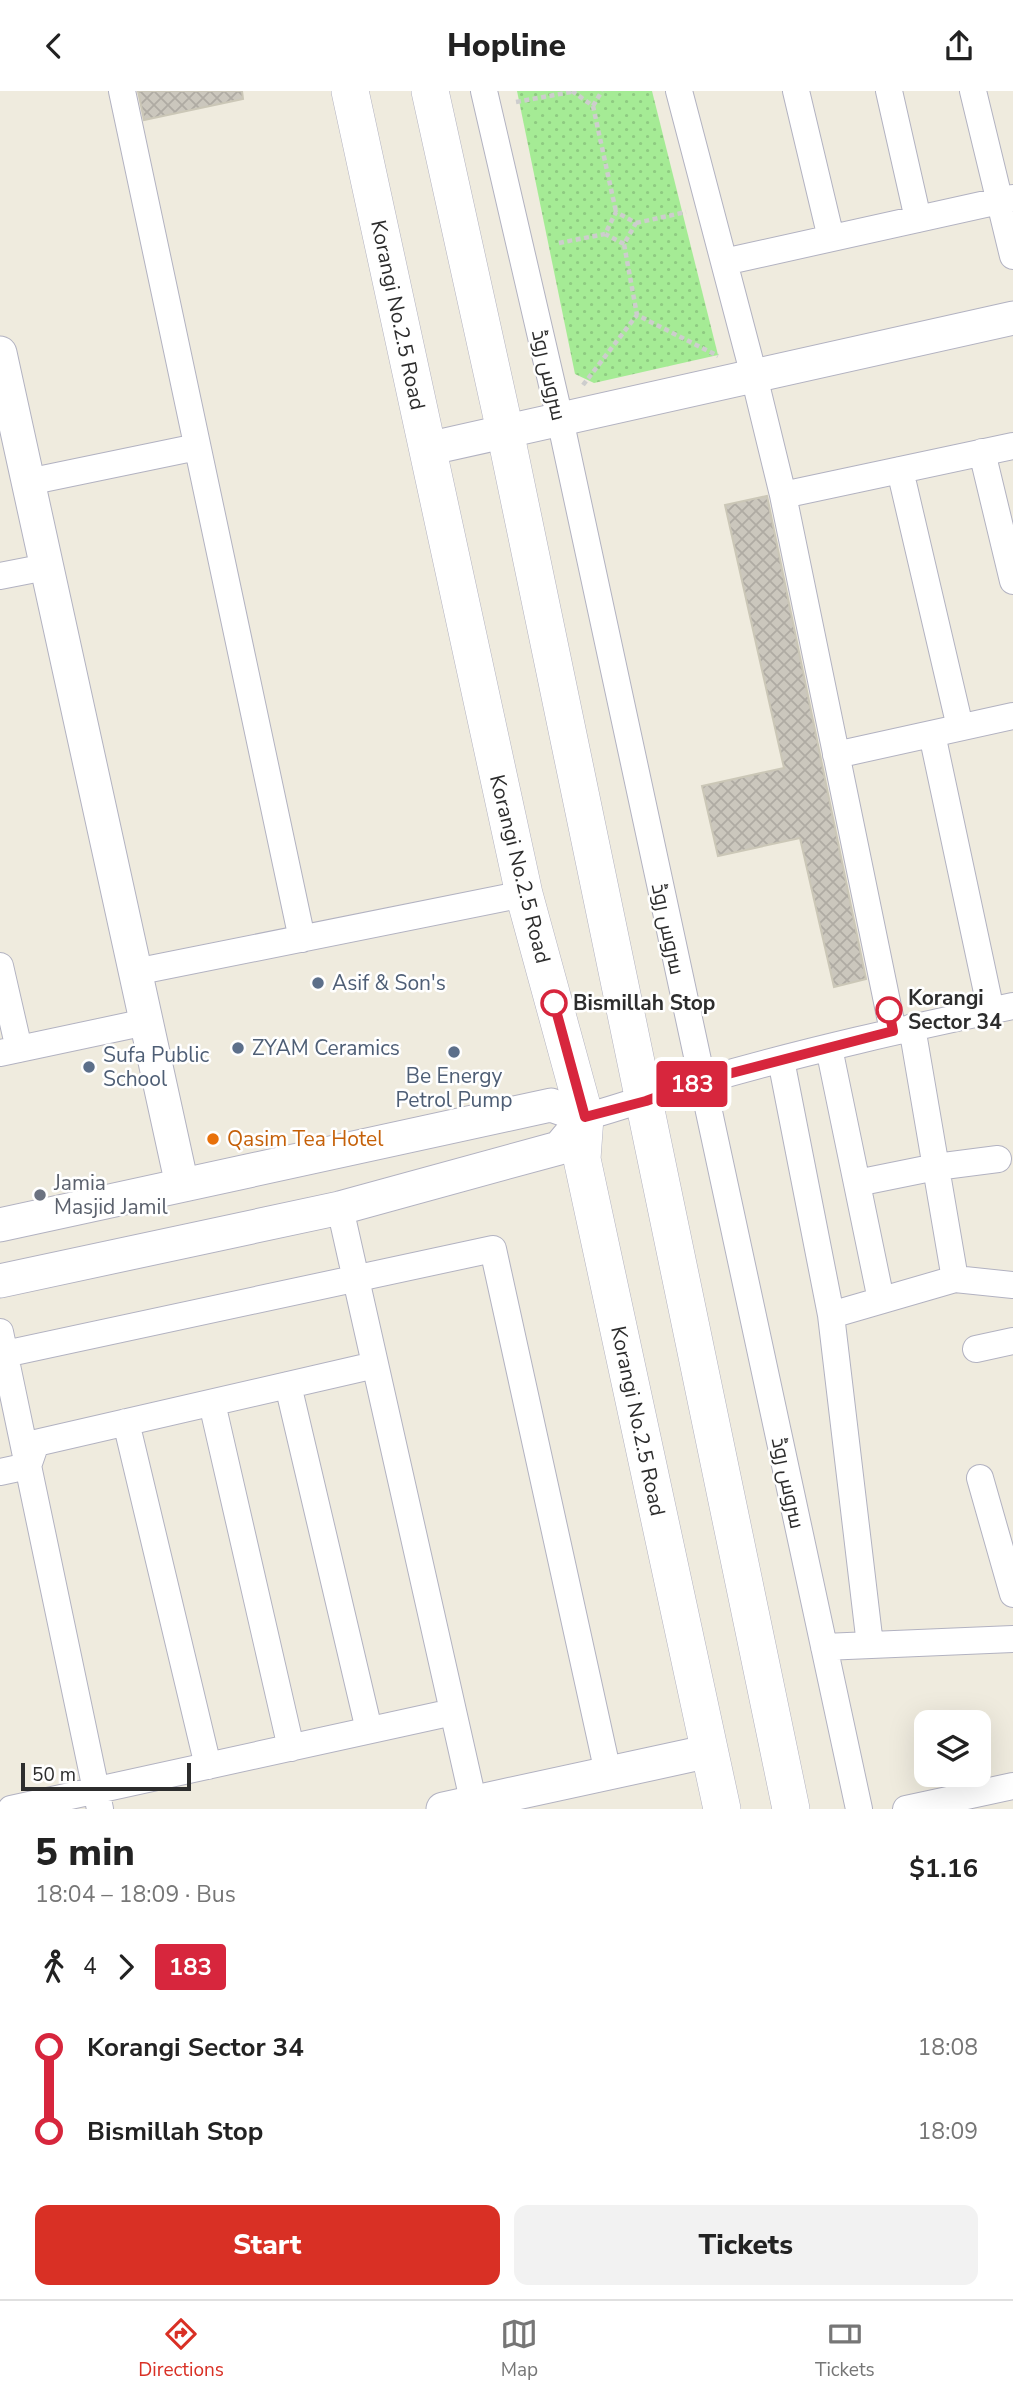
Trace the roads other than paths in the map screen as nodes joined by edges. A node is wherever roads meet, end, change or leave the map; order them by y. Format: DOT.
graph roads {
  1 [pos="122,91"];
  2 [pos="349,91"];
  3 [pos="430,91"];
  4 [pos="484,91"];
  5 [pos="679,91"];
  6 [pos="796,91"];
  7 [pos="890,91"];
  8 [pos="973,91"];
  9 [pos="1007,199"];
  10 [pos="918,219"];
  11 [pos="831,238"];
  12 [pos="1013,255"];
  13 [pos="724,262"];
  14 [pos="1013,318"];
  15 [pos="0,353"];
  16 [pos="754,376"];
  17 [pos="560,419"];
  18 [pos="505,431"];
  19 [pos="1013,446"];
  20 [pos="197,447"];
  21 [pos="427,449"];
  22 [pos="982,452"];
  23 [pos="900,470"];
  24 [pos="28,482"];
  25 [pos="783,495"];
  26 [pos="46,567"];
  27 [pos="0,576"];
  28 [pos="1013,581"];
  29 [pos="1013,716"];
  30 [pos="960,727"];
  31 [pos="932,734"];
  32 [pos="836,755"];
  33 [pos="524,894"];
  34 [pos="302,939"];
  35 [pos="0,966"];
  36 [pos="135,972"];
  37 [pos="1002,1008"];
  38 [pos="146,1022"];
  39 [pos="903,1029"];
  40 [pos="829,1048"];
  41 [pos="9,1051"];
  42 [pos="781,1060"];
  43 [pos="701,1081"];
  44 [pos="646,1101"];
  45 [pos="585,1117"];
  46 [pos="998,1159"];
  47 [pos="936,1167"];
  48 [pos="857,1183"];
  49 [pos="182,1185"];
  50 [pos="340,1208"];
  51 [pos="0,1225"];
  52 [pos="355,1279"];
  53 [pos="955,1279"];
  54 [pos="0,1281"];
  55 [pos="1013,1285"];
  56 [pos="881,1300"];
  57 [pos="831,1315"];
  58 [pos="1013,1341"];
  59 [pos="2,1347"];
  60 [pos="976,1349"];
  61 [pos="375,1365"];
  62 [pos="288,1385"];
  63 [pos="212,1403"];
  64 [pos="126,1422"];
  65 [pos="28,1466"];
  66 [pos="0,1472"];
  67 [pos="980,1478"];
  68 [pos="1013,1594"];
  69 [pos="1013,1639"];
  70 [pos="870,1645"];
  71 [pos="824,1647"];
  72 [pos="453,1712"];
  73 [pos="369,1730"];
  74 [pos="290,1748"];
  75 [pos="710,1751"];
  76 [pos="208,1766"];
  77 [pos="608,1773"];
  78 [pos="1013,1786"];
  79 [pos="98,1800"];
  80 [pos="0,1803"];
  81 [pos="464,1807"];
  82 [pos="1,1809"];
  83 [pos="11,1809"];
  84 [pos="722,1809"];
  85 [pos="792,1809"];
  86 [pos="859,1809"];
  87 [pos="906,1809"];
  1 -- 20 [label="street"];
  2 -- 21 [label="main road, Korangi No.2.5 Road"];
  3 -- 18 [label="main road"];
  4 -- 17 [label="street, سروس روڈ"];
  5 -- 13 [label="street"];
  6 -- 11 [label="street"];
  7 -- 10 [label="street"];
  8 -- 9 [label="street"];
  9 -- 10 [label="street"];
  9 -- 12 [label="street"];
  10 -- 11 [label="street"];
  11 -- 13 [label="street"];
  13 -- 16 [label="street"];
  14 -- 16 [label="street"];
  15 -- 24 [label="street"];
  16 -- 17 [label="street"];
  16 -- 25 [label="street"];
  17 -- 18 [label="street"];
  17 -- 43 [label="street, سروس روڈ"];
  18 -- 21 [label="street"];
  18 -- 44 [label="main road"];
  19 -- 22 [label="street"];
  20 -- 24 [label="street"];
  20 -- 34 [label="street"];
  21 -- 33 [label="main road, Korangi No.2.5 Road"];
  22 -- 23 [label="street"];
  22 -- 28 [label="street"];
  23 -- 25 [label="street"];
  23 -- 30 [label="street"];
  24 -- 26 [label="street"];
  25 -- 32 [label="street"];
  26 -- 27 [label="street"];
  26 -- 36 [label="street"];
  29 -- 30 [label="street"];
  30 -- 31 [label="street"];
  31 -- 32 [label="street"];
  31 -- 37 [label="street"];
  32 -- 39 [label="street"];
  33 -- 34 [label="street"];
  33 -- 45 [label="main road, Korangi No.2.5 Road"];
  34 -- 36 [label="street"];
  35 -- 41 [label="street"];
  36 -- 38 [label="street"];
  37 -- 39 [label="street"];
  38 -- 41 [label="street"];
  38 -- 49 [label="street"];
  39 -- 40 [label="street"];
  39 -- 47 [label="street"];
  40 -- 42 [label="street"];
  40 -- 48 [label="street"];
  42 -- 43 [label="street"];
  42 -- 57 [label="street"];
  43 -- 44 [label="street"];
  43 -- 71 [label="street, سروس روڈ"];
  44 -- 45 [label="street"];
  44 -- 85 [label="main road"];
  45 -- 49 [label="street"];
  45 -- 50 [label="street"];
  45 -- 75 [label="main road, Korangi No.2.5 Road"];
  46 -- 47 [label="street"];
  47 -- 48 [label="street"];
  47 -- 53 [label="street"];
  48 -- 56 [label="street"];
  49 -- 51 [label="street"];
  50 -- 52 [label="street"];
  50 -- 54 [label="street"];
  52 -- 59 [label="street"];
  52 -- 61 [label="street"];
  52 -- 77 [label="street"];
  53 -- 55 [label="street"];
  53 -- 56 [label="street"];
  56 -- 57 [label="street"];
  57 -- 70 [label="street"];
  58 -- 60 [label="street"];
  59 -- 65 [label="street"];
  61 -- 62 [label="street"];
  61 -- 72 [label="street"];
  62 -- 63 [label="street"];
  62 -- 73 [label="street"];
  63 -- 64 [label="street"];
  63 -- 74 [label="street"];
  64 -- 65 [label="street"];
  64 -- 76 [label="street"];
  65 -- 66 [label="street"];
  65 -- 79 [label="street"];
  67 -- 68 [label="street"];
  69 -- 70 [label="street"];
  70 -- 71 [label="street"];
  71 -- 86 [label="street, سروس روڈ"];
  72 -- 73 [label="street"];
  72 -- 81 [label="street"];
  73 -- 74 [label="street"];
  74 -- 76 [label="street"];
  75 -- 77 [label="street"];
  75 -- 84 [label="main road, Korangi No.2.5 Road"];
  76 -- 79 [label="street"];
  77 -- 81 [label="street"];
  78 -- 87 [label="street"];
  79 -- 83 [label="street"];
  80 -- 82 [label="street"];
}
